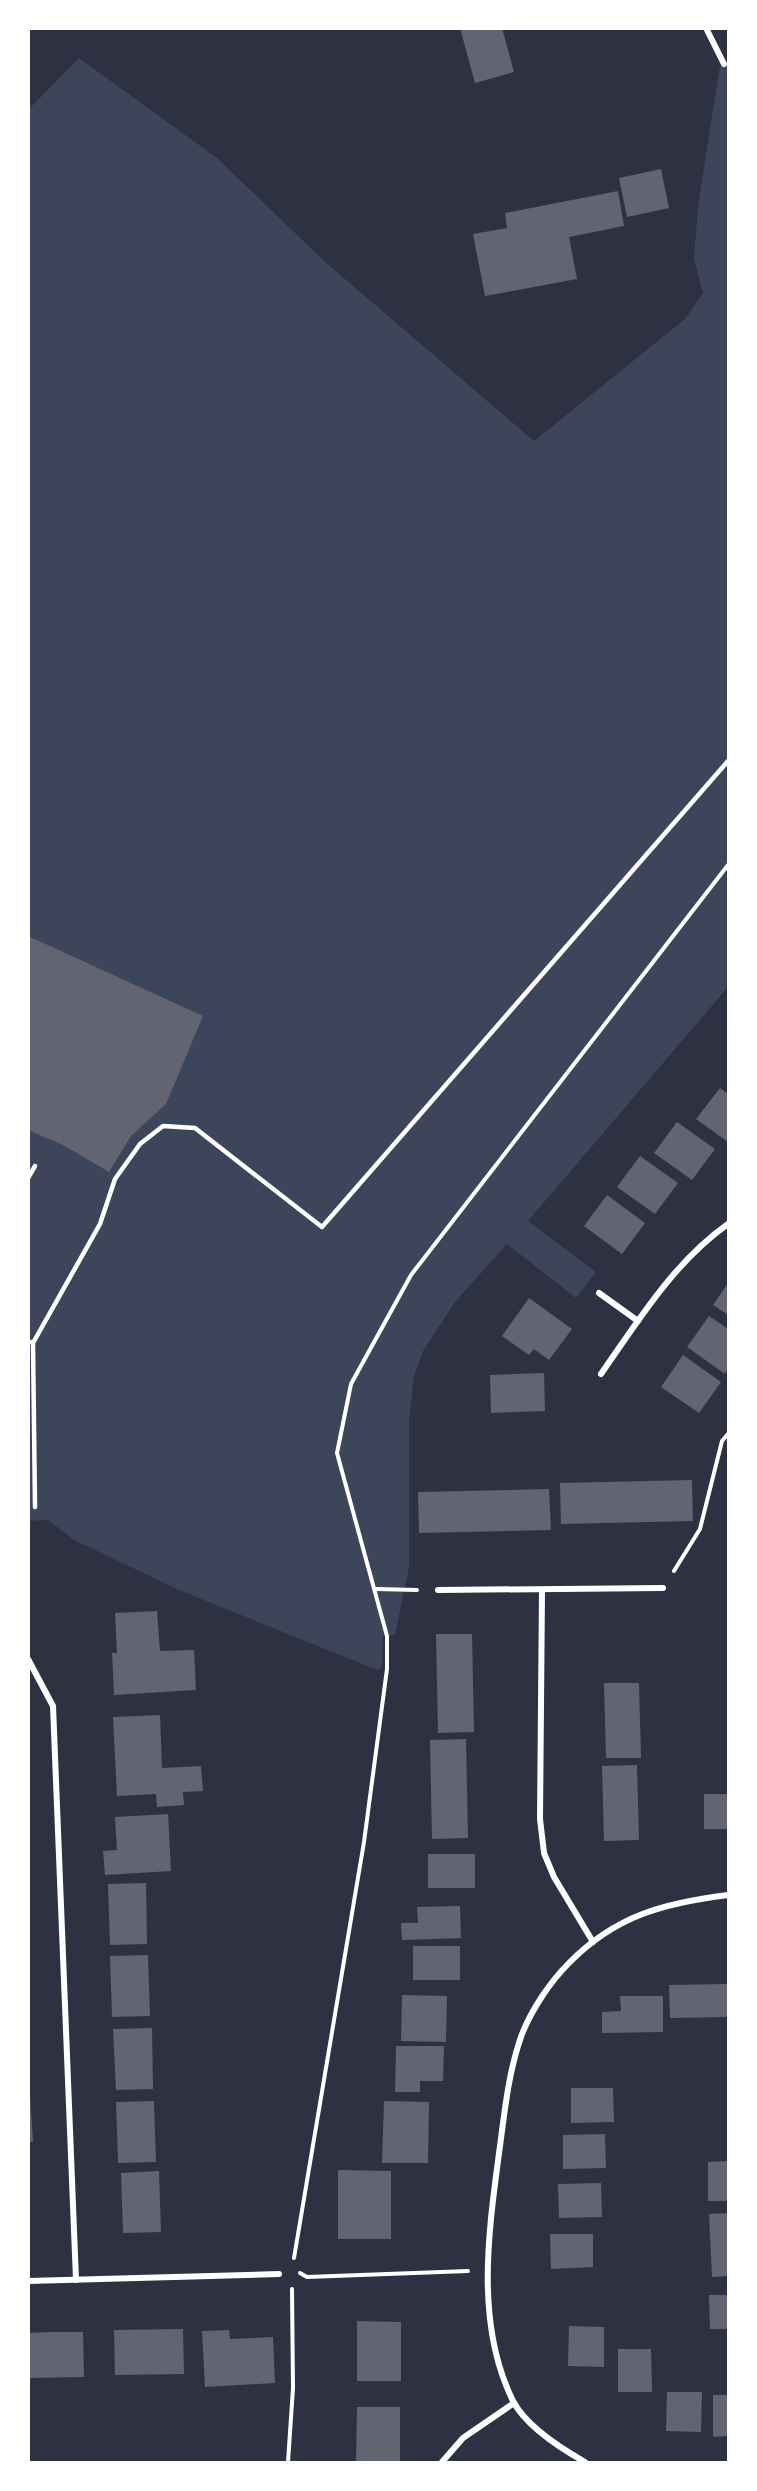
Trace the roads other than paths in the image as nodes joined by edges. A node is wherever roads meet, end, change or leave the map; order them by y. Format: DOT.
graph roads {
  1 [pos="706,28"];
  2 [pos="724,64"];
  3 [pos="729,761"];
  4 [pos="35,1166"];
  5 [pos="28,1178"];
  6 [pos="729,1224"];
  7 [pos="599,1293"];
  8 [pos="638,1321"];
  9 [pos="31,1342"];
  10 [pos="601,1374"];
  11 [pos="35,1507"];
  12 [pos="663,1588"];
  13 [pos="438,1590"];
  14 [pos="542,1590"];
  15 [pos="28,1659"];
  16 [pos="729,1895"];
  17 [pos="592,1942"];
  18 [pos="279,2274"];
  19 [pos="76,2280"];
  20 [pos="28,2281"];
  21 [pos="514,2403"];
  22 [pos="442,2463"];
  23 [pos="585,2463"];
  1 -- 2 [label="street"];
  3 -- 9 [label="lane"];
  4 -- 5 [label="lane"];
  6 -- 8 [label="street"];
  7 -- 8 [label="street"];
  8 -- 10 [label="street"];
  9 -- 11 [label="lane"];
  12 -- 14 [label="street"];
  13 -- 14 [label="street"];
  14 -- 17 [label="street"];
  15 -- 19 [label="street"];
  16 -- 17 [label="street"];
  17 -- 21 [label="street"];
  18 -- 19 [label="street"];
  19 -- 20 [label="street"];
  21 -- 22 [label="street"];
  21 -- 23 [label="street"];
}
